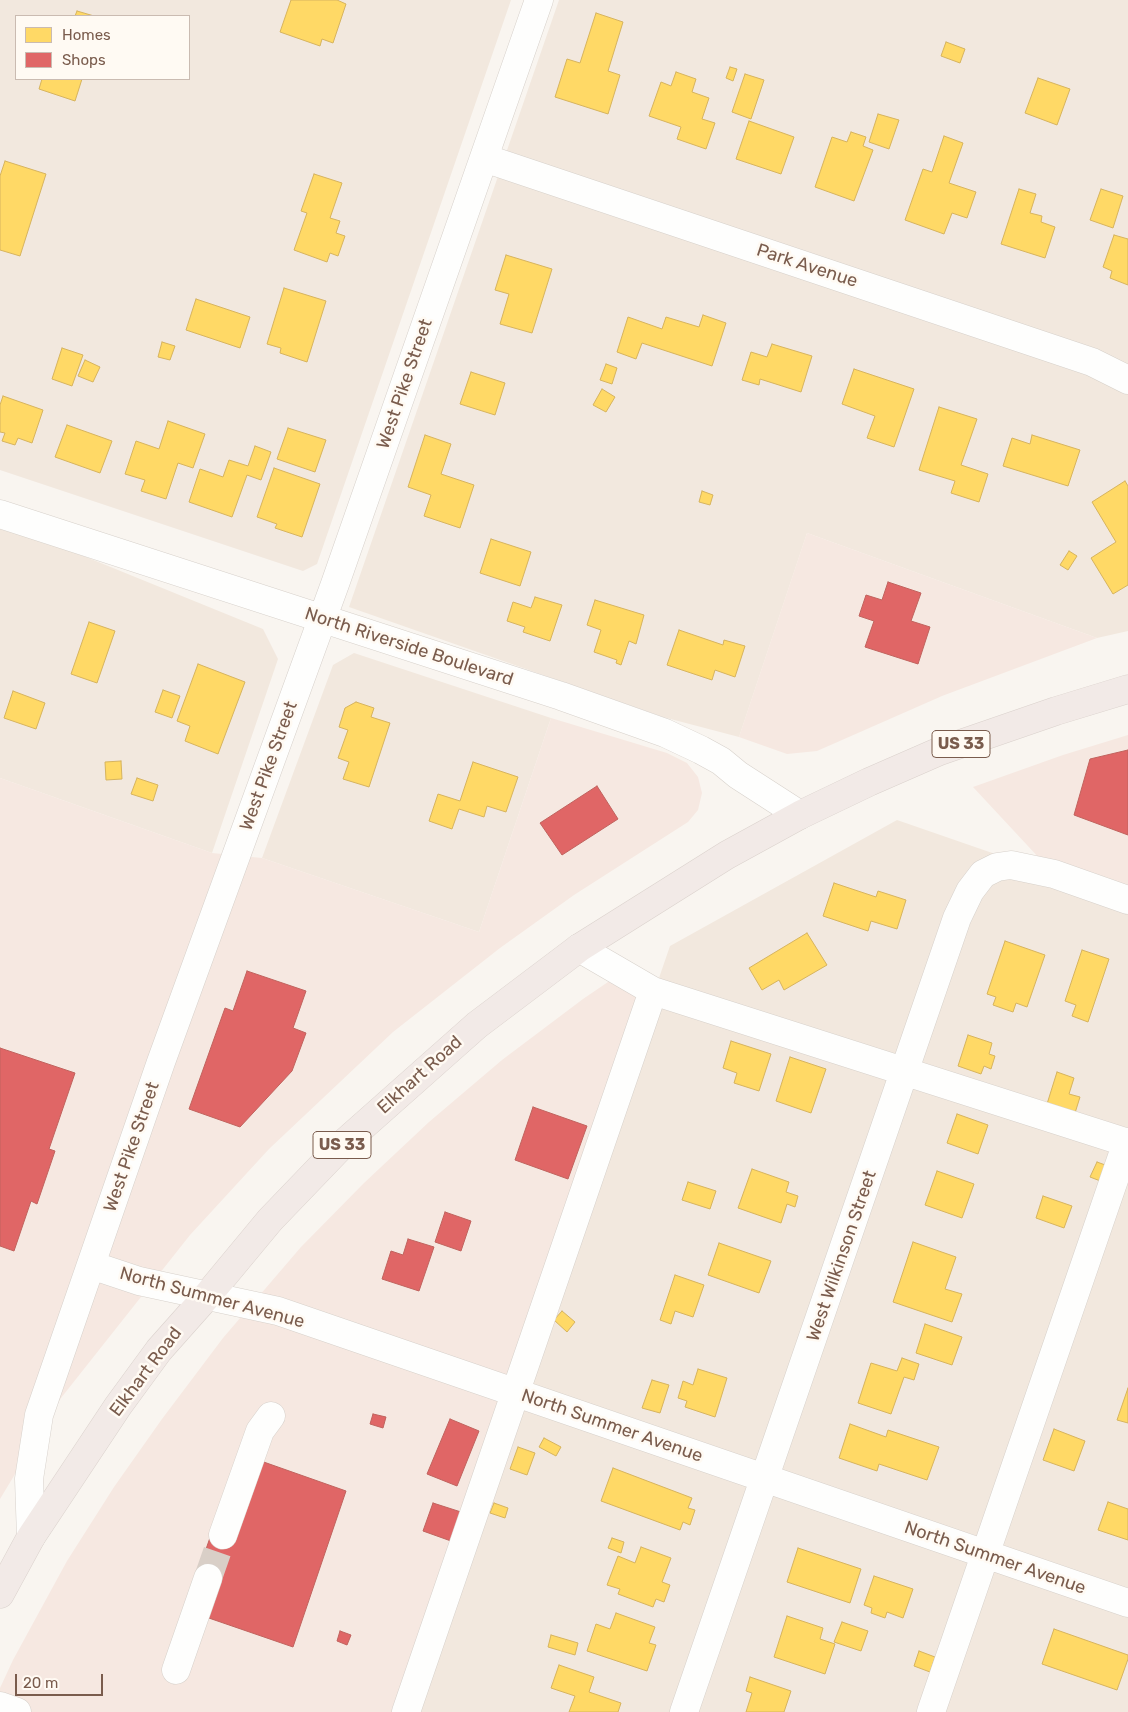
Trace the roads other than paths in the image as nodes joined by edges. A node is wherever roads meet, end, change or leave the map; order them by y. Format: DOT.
graph roads {
  1 [pos="539,0"];
  2 [pos="484,158"];
  3 [pos="1128,380"];
  4 [pos="0,514"];
  5 [pos="322,619"];
  6 [pos="1128,689"];
  7 [pos="800,815"];
  8 [pos="1128,900"];
  9 [pos="579,948"];
  10 [pos="654,991"];
  11 [pos="906,1071"];
  12 [pos="1128,1142"];
  13 [pos="91,1265"];
  14 [pos="207,1296"];
  15 [pos="515,1392"];
  16 [pos="272,1416"];
  17 [pos="764,1478"];
  18 [pos="223,1535"];
  19 [pos="30,1538"];
  20 [pos="986,1554"];
  21 [pos="208,1578"];
  22 [pos="0,1594"];
  23 [pos="1128,1603"];
  24 [pos="176,1670"];
  25 [pos="0,1706"];
  26 [pos="17,1712"];
  27 [pos="406,1712"];
  28 [pos="684,1712"];
  29 [pos="931,1712"];
  1 -- 2 [label="street, West Pike Street"];
  2 -- 3 [label="street, Park Avenue"];
  2 -- 5 [label="street, West Pike Street"];
  4 -- 5 [label="street, North Riverside Boulevard"];
  5 -- 7 [label="street, North Riverside Boulevard"];
  5 -- 13 [label="street, West Pike Street"];
  6 -- 7 [label="highway, US 33"];
  7 -- 9 [label="highway, Elkhart Road / US 33"];
  8 -- 11 [label="street, West Wilkinson Street"];
  9 -- 10 [label="street"];
  9 -- 14 [label="highway, Elkhart Road / US 33"];
  10 -- 11 [label="street"];
  10 -- 15 [label="street"];
  11 -- 12 [label="street"];
  11 -- 17 [label="street, West Wilkinson Street"];
  12 -- 20 [label="street"];
  13 -- 14 [label="street, North Summer Avenue"];
  13 -- 19 [label="street, West Pike Street"];
  14 -- 15 [label="street, North Summer Avenue"];
  14 -- 19 [label="highway, Elkhart Road / US 33"];
  15 -- 17 [label="street, North Summer Avenue"];
  15 -- 27 [label="street"];
  16 -- 18 [label="street"];
  17 -- 20 [label="street, North Summer Avenue"];
  17 -- 28 [label="street, West Wilkinson Street"];
  19 -- 22 [label="highway, Elkhart Road / US 33"];
  20 -- 23 [label="street, North Summer Avenue"];
  20 -- 29 [label="street"];
  21 -- 24 [label="street"];
  25 -- 26 [label="street"];
}
